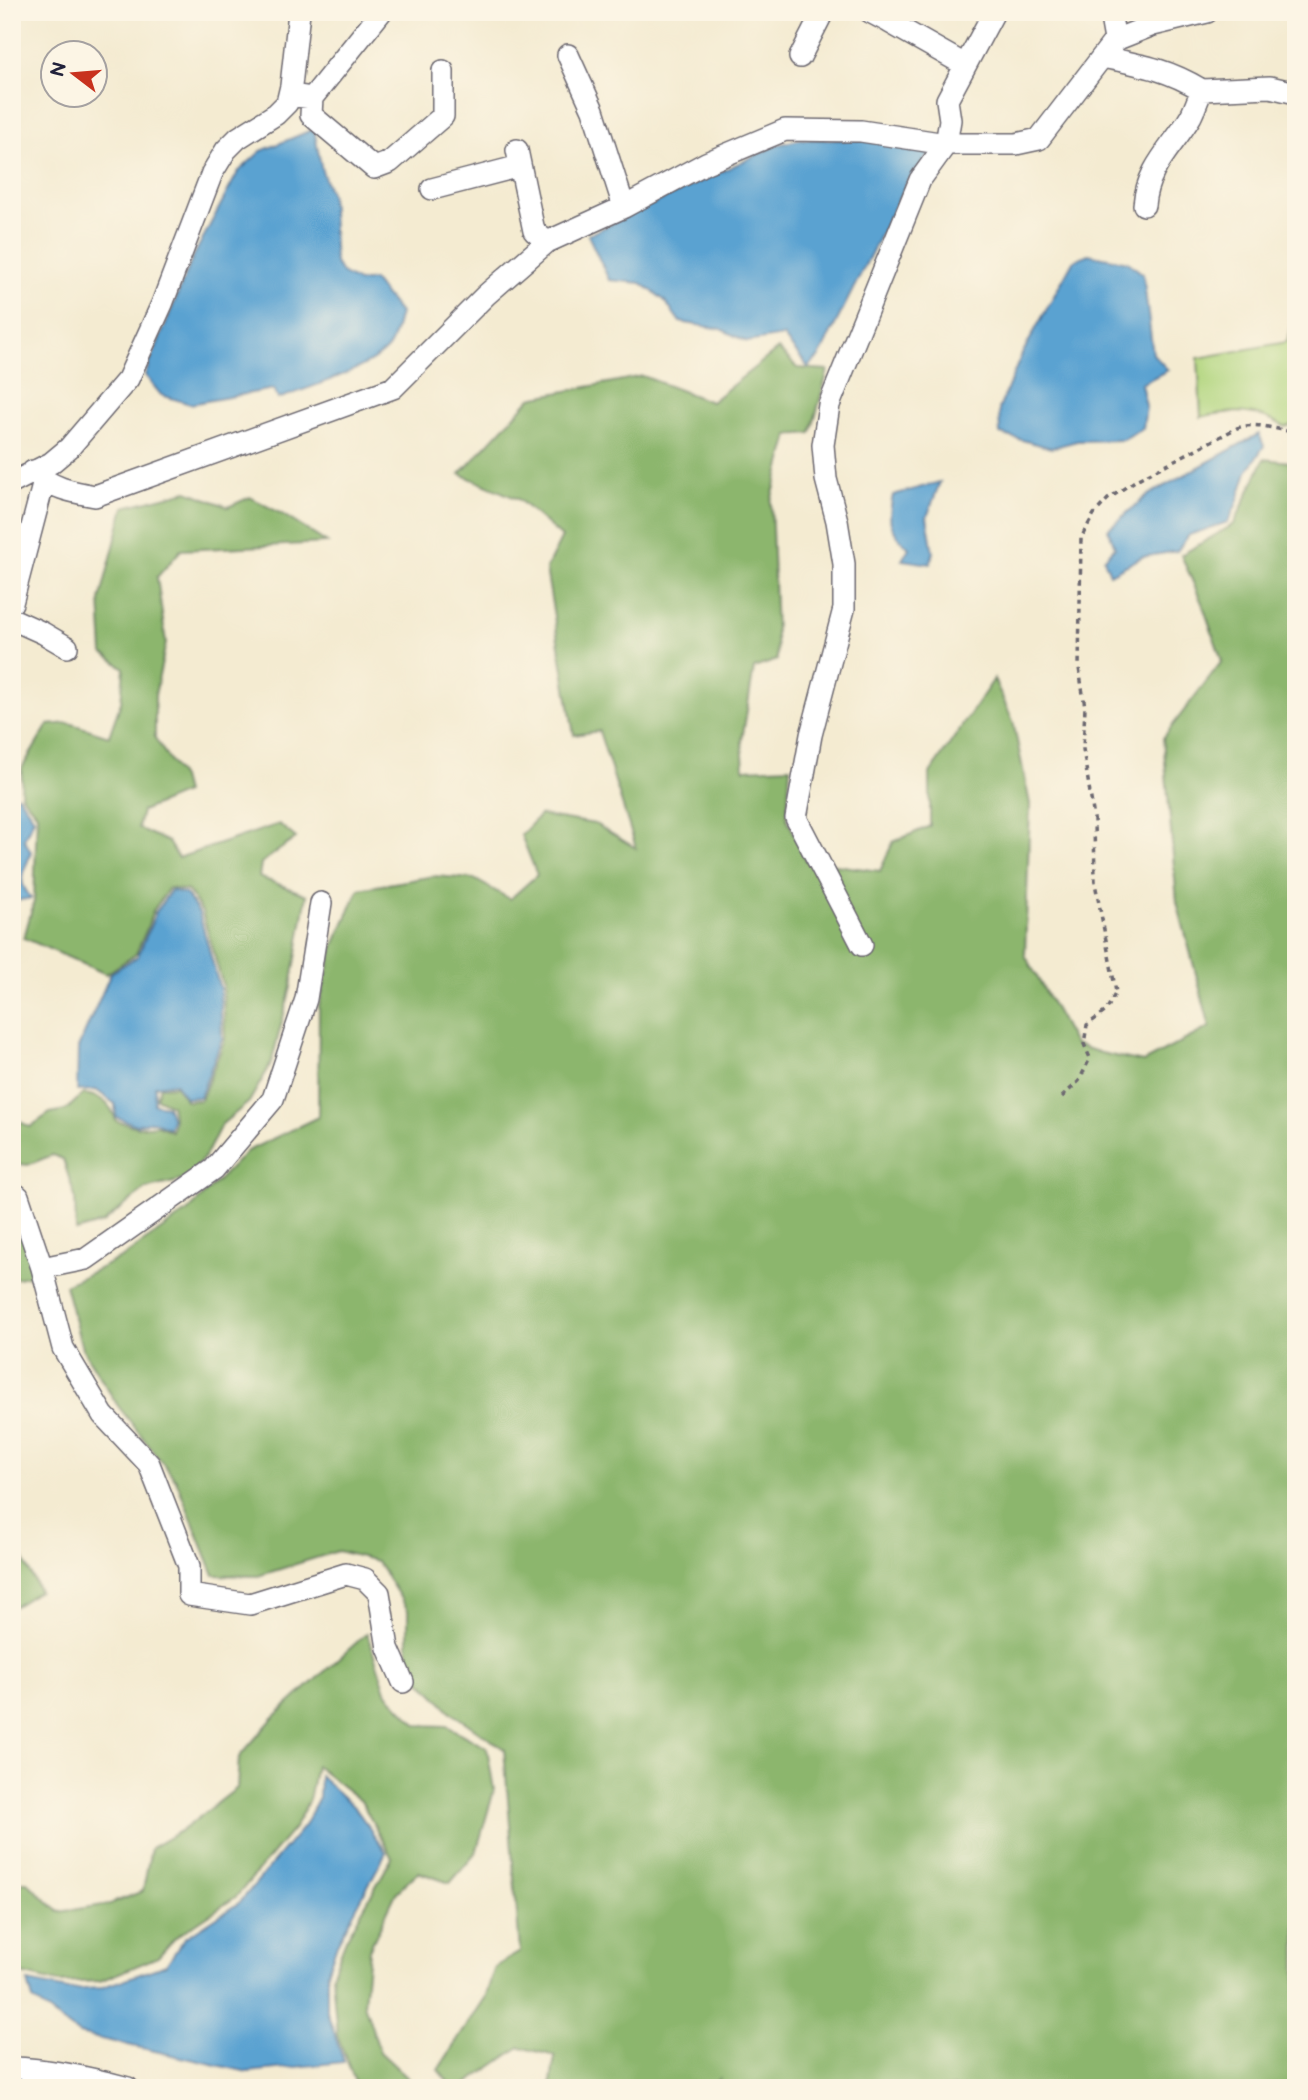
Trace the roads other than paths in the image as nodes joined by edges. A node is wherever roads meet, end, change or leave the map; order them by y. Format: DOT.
graph roads {
  1 [pos="299,12"];
  2 [pos="382,12"];
  3 [pos="824,12"];
  4 [pos="994,12"];
  5 [pos="1110,12"];
  6 [pos="1208,12"];
  7 [pos="885,15"];
  8 [pos="1108,49"];
  9 [pos="568,55"];
  10 [pos="800,57"];
  11 [pos="965,65"];
  12 [pos="443,71"];
  13 [pos="1202,90"];
  14 [pos="1296,93"];
  15 [pos="290,95"];
  16 [pos="312,99"];
  17 [pos="946,144"];
  18 [pos="432,189"];
  19 [pos="1144,205"];
  20 [pos="624,206"];
  21 [pos="547,242"];
  22 [pos="39,476"];
  23 [pos="12,483"];
  24 [pos="12,603"];
  25 [pos="12,620"];
  26 [pos="67,647"];
  27 [pos="321,902"];
  28 [pos="862,945"];
  29 [pos="12,1192"];
  30 [pos="42,1268"];
  31 [pos="403,1682"];
  32 [pos="12,2068"];
  33 [pos="128,2088"];
  1 -- 15 [label="street"];
  2 -- 16 [label="street"];
  3 -- 10 [label="street"];
  4 -- 11 [label="street"];
  5 -- 8 [label="street"];
  6 -- 8 [label="street"];
  7 -- 11 [label="street"];
  8 -- 13 [label="street"];
  8 -- 17 [label="street"];
  9 -- 20 [label="street"];
  11 -- 17 [label="street"];
  12 -- 16 [label="street"];
  13 -- 14 [label="street"];
  13 -- 19 [label="street"];
  15 -- 16 [label="street"];
  15 -- 22 [label="street"];
  17 -- 20 [label="street"];
  17 -- 28 [label="street"];
  18 -- 21 [label="street"];
  20 -- 21 [label="street"];
  21 -- 22 [label="street"];
  22 -- 23 [label="street"];
  22 -- 24 [label="street"];
  25 -- 26 [label="street"];
  27 -- 30 [label="street"];
  29 -- 30 [label="street"];
  30 -- 31 [label="street"];
  32 -- 33 [label="street"];
}
